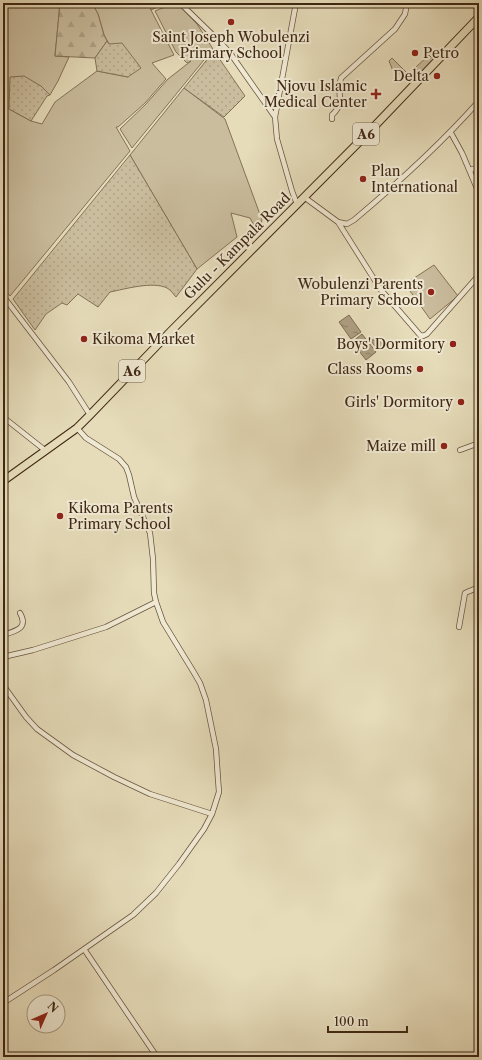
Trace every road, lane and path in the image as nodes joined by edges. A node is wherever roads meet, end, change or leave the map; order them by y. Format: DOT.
graph roads {
  1 [pos="180,3"];
  2 [pos="296,3"];
  3 [pos="407,3"];
  4 [pos="473,3"];
  5 [pos="479,8"];
  6 [pos="479,18"];
  7 [pos="479,101"];
  8 [pos="275,117"];
  9 [pos="332,119"];
  10 [pos="451,133"];
  11 [pos="479,167"];
  12 [pos="470,170"];
  13 [pos="479,192"];
  14 [pos="304,198"];
  15 [pos="297,204"];
  16 [pos="338,222"];
  17 [pos="479,276"];
  18 [pos="3,296"];
  19 [pos="90,415"];
  20 [pos="3,417"];
  21 [pos="77,428"];
  22 [pos="479,443"];
  23 [pos="460,450"];
  24 [pos="46,451"];
  25 [pos="3,481"];
  26 [pos="479,587"];
  27 [pos="156,602"];
  28 [pos="20,613"];
  29 [pos="460,627"];
  30 [pos="3,635"];
  31 [pos="3,657"];
  32 [pos="3,685"];
  33 [pos="212,814"];
  34 [pos="84,949"];
  35 [pos="3,1003"];
  36 [pos="157,1057"];
  1 -- 8 [label="street"];
  2 -- 8 [label="street"];
  3 -- 9 [label="street"];
  4 -- 5 [label="street"];
  6 -- 14 [label="main road, Gulu - Kampala Road / A6"];
  7 -- 10 [label="street"];
  8 -- 15 [label="street"];
  10 -- 12 [label="street"];
  10 -- 16 [label="street"];
  11 -- 12 [label="street"];
  12 -- 13 [label="street"];
  14 -- 15 [label="main road, Gulu - Kampala Road / A6"];
  14 -- 16 [label="street"];
  15 -- 19 [label="main road, Gulu - Kampala Road / A6"];
  16 -- 17 [label="street"];
  18 -- 19 [label="street"];
  19 -- 21 [label="main road, Gulu - Kampala Road / A6"];
  20 -- 24 [label="street"];
  21 -- 24 [label="main road, Gulu - Kampala Road / A6"];
  21 -- 27 [label="street"];
  22 -- 23 [label="street"];
  24 -- 25 [label="main road, Gulu - Kampala Road / A6"];
  26 -- 29 [label="street"];
  27 -- 31 [label="street"];
  27 -- 33 [label="street"];
  28 -- 30 [label="street"];
  32 -- 33 [label="street"];
  33 -- 34 [label="street"];
  34 -- 35 [label="street"];
  34 -- 36 [label="street"];
}
